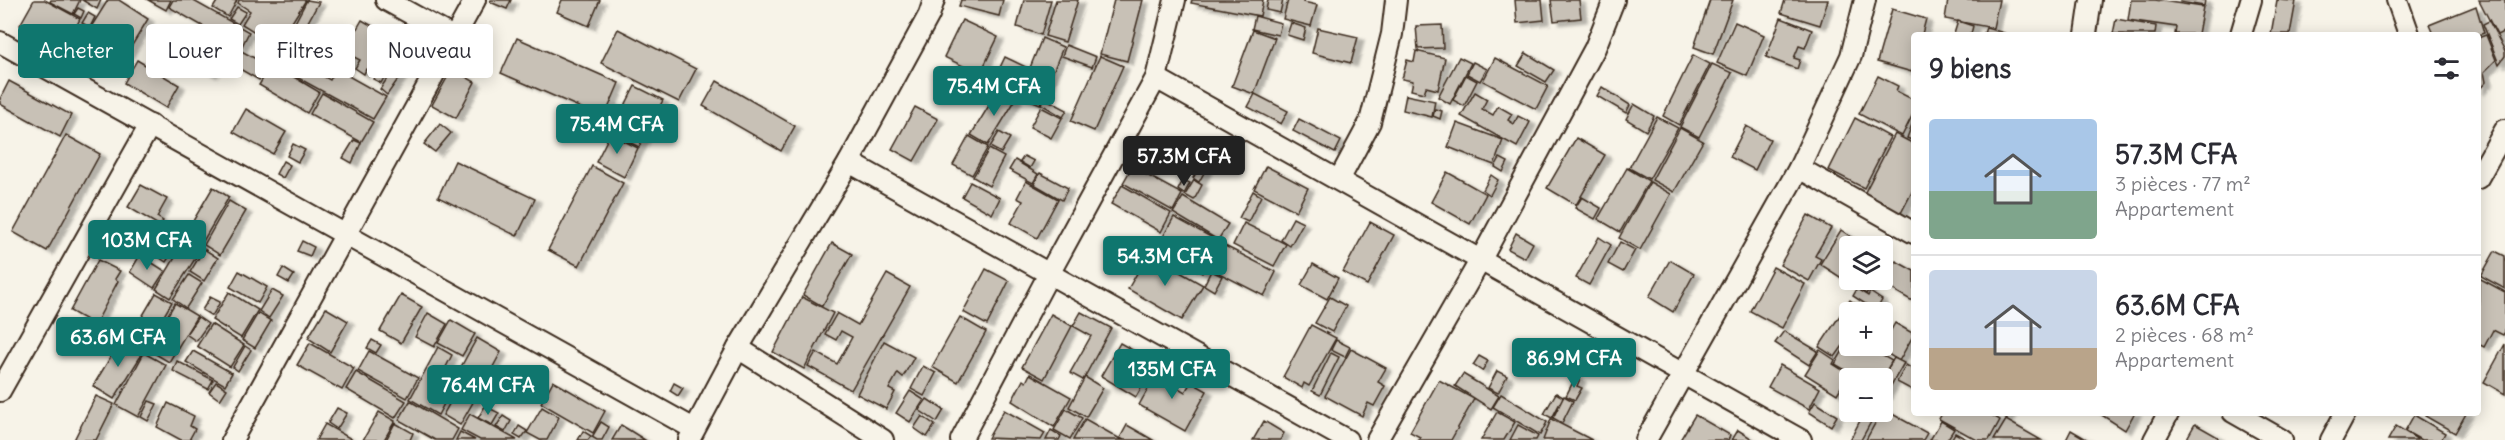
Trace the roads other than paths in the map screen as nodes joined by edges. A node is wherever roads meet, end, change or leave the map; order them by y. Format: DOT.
graph roads {
  1 [pos="386,0"];
  2 [pos="475,0"];
  3 [pos="934,0"];
  4 [pos="1175,0"];
  5 [pos="1396,0"];
  6 [pos="1614,0"];
  7 [pos="1865,0"];
  8 [pos="2091,0"];
  9 [pos="2251,0"];
  10 [pos="2397,0"];
  11 [pos="429,24"];
  12 [pos="461,24"];
  13 [pos="2086,32"];
  14 [pos="2242,32"];
  15 [pos="2408,32"];
  16 [pos="0,42"];
  17 [pos="431,78"];
  18 [pos="1156,78"];
  19 [pos="150,125"];
  20 [pos="2505,130"];
  21 [pos="849,162"];
  22 [pos="1799,168"];
  23 [pos="2481,173"];
  24 [pos="1339,180"];
  25 [pos="1911,231"];
  26 [pos="346,234"];
  27 [pos="1480,261"];
  28 [pos="1049,274"];
  29 [pos="738,348"];
  30 [pos="1683,374"];
  31 [pos="0,392"];
  32 [pos="2167,416"];
  33 [pos="2240,416"];
  34 [pos="2344,416"];
  35 [pos="692,435"];
  36 [pos="240,437"];
  37 [pos="883,440"];
  38 [pos="961,440"];
  39 [pos="1347,440"];
  40 [pos="1377,440"];
  41 [pos="1646,440"];
  42 [pos="1801,440"];
  43 [pos="2154,440"];
  44 [pos="2282,440"];
  45 [pos="2331,440"];
  1 -- 11 [label="street"];
  2 -- 12 [label="street"];
  3 -- 21 [label="street"];
  4 -- 18 [label="street"];
  5 -- 24 [label="street"];
  6 -- 27 [label="street"];
  7 -- 22 [label="street"];
  8 -- 13 [label="street"];
  9 -- 14 [label="street"];
  10 -- 15 [label="street"];
  16 -- 19 [label="street"];
  17 -- 26 [label="street"];
  18 -- 24 [label="street"];
  18 -- 28 [label="street"];
  19 -- 26 [label="street"];
  19 -- 31 [label="street"];
  20 -- 23 [label="street"];
  21 -- 28 [label="street"];
  21 -- 29 [label="street"];
  22 -- 25 [label="street"];
  22 -- 30 [label="street"];
  24 -- 27 [label="street"];
  26 -- 35 [label="street"];
  26 -- 36 [label="street"];
  27 -- 30 [label="street"];
  27 -- 40 [label="street"];
  28 -- 38 [label="street"];
  28 -- 39 [label="street"];
  29 -- 35 [label="street"];
  29 -- 37 [label="street"];
  30 -- 41 [label="street"];
  30 -- 42 [label="street"];
  32 -- 43 [label="street"];
  33 -- 44 [label="street"];
  34 -- 45 [label="street"];
}
